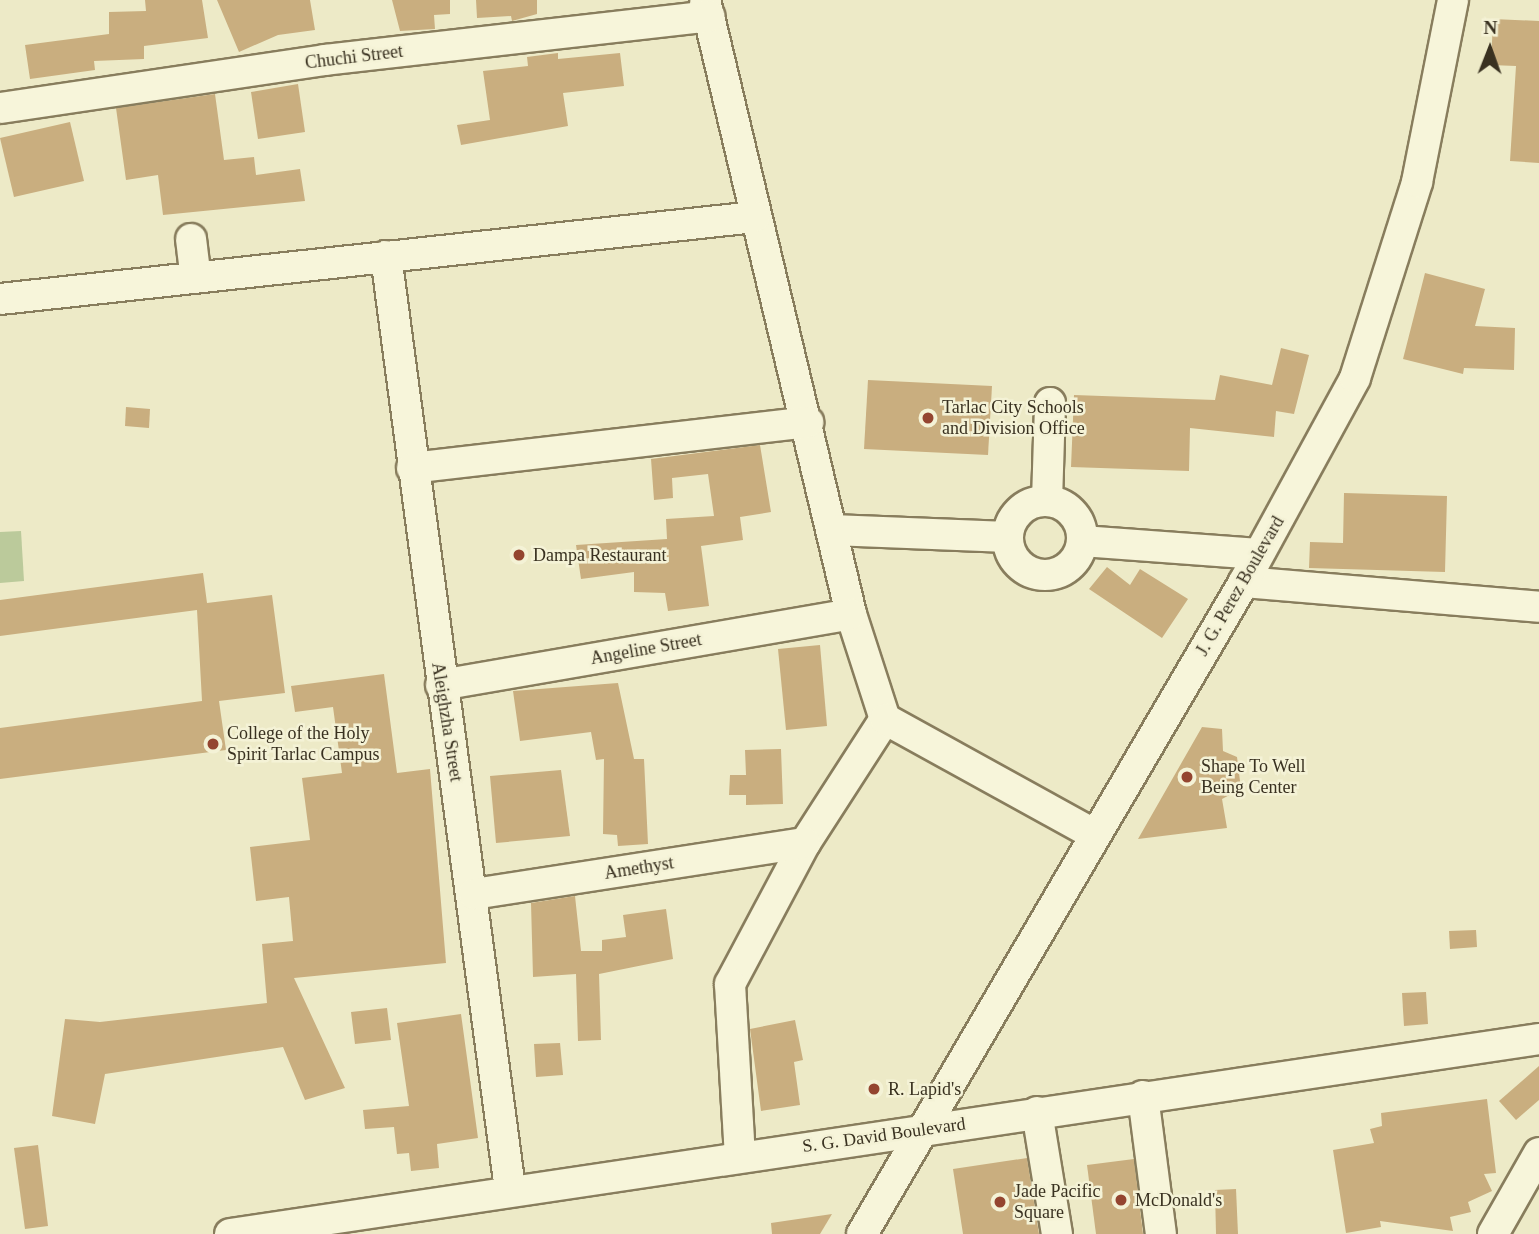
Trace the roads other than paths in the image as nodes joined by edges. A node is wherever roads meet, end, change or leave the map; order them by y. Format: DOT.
graph roads {
  1 [pos="1453,0"];
  2 [pos="707,8"];
  3 [pos="0,108"];
  4 [pos="755,217"];
  5 [pos="191,239"];
  6 [pos="386,256"];
  7 [pos="196,277"];
  8 [pos="0,299"];
  9 [pos="1050,404"];
  10 [pos="808,422"];
  11 [pos="412,468"];
  12 [pos="1047,502"];
  13 [pos="832,530"];
  14 [pos="1008,537"];
  15 [pos="1082,541"];
  16 [pos="1259,554"];
  17 [pos="1244,582"];
  18 [pos="1539,607"];
  19 [pos="851,614"];
  20 [pos="441,685"];
  21 [pos="885,719"];
  22 [pos="1095,835"];
  23 [pos="805,843"];
  24 [pos="474,894"];
  25 [pos="1539,1039"];
  26 [pos="1143,1096"];
  27 [pos="1037,1112"];
  28 [pos="924,1130"];
  29 [pos="1539,1153"];
  30 [pos="740,1156"];
  31 [pos="509,1189"];
  32 [pos="230,1234"];
  33 [pos="862,1234"];
  34 [pos="1057,1234"];
  35 [pos="1161,1234"];
  36 [pos="1493,1234"];
  1 -- 16 [label="street, J. G. Perez Boulevard"];
  2 -- 3 [label="street, Chuchi Street"];
  2 -- 4 [label="street"];
  4 -- 6 [label="street"];
  4 -- 10 [label="street"];
  5 -- 7 [label="street"];
  6 -- 7 [label="street"];
  6 -- 11 [label="street, Aleighzha Street"];
  7 -- 8 [label="street"];
  9 -- 12 [label="street"];
  10 -- 11 [label="street"];
  10 -- 13 [label="street"];
  11 -- 20 [label="street, Aleighzha Street"];
  12 -- 14 [label="street"];
  12 -- 15 [label="street"];
  13 -- 14 [label="street"];
  13 -- 19 [label="street"];
  14 -- 15 [label="street"];
  15 -- 16 [label="street"];
  16 -- 17 [label="street, J. G. Perez Boulevard"];
  17 -- 18 [label="street"];
  17 -- 22 [label="street, J. G. Perez Boulevard"];
  19 -- 20 [label="street, Angeline Street"];
  19 -- 21 [label="street"];
  20 -- 24 [label="street, Aleighzha Street"];
  21 -- 22 [label="street"];
  21 -- 23 [label="street"];
  22 -- 28 [label="street, J. G. Perez Boulevard"];
  23 -- 24 [label="street, Amethyst"];
  23 -- 30 [label="street"];
  24 -- 31 [label="street, Aleighzha Street"];
  25 -- 26 [label="street, S. G. David Boulevard"];
  26 -- 27 [label="street, S. G. David Boulevard"];
  26 -- 35 [label="street"];
  27 -- 28 [label="street, S. G. David Boulevard"];
  27 -- 34 [label="street"];
  28 -- 30 [label="street, S. G. David Boulevard"];
  28 -- 33 [label="street, J. G. Perez Boulevard"];
  29 -- 36 [label="street"];
  30 -- 31 [label="street, S. G. David Boulevard"];
  31 -- 32 [label="street, S. G. David Boulevard"];
}
